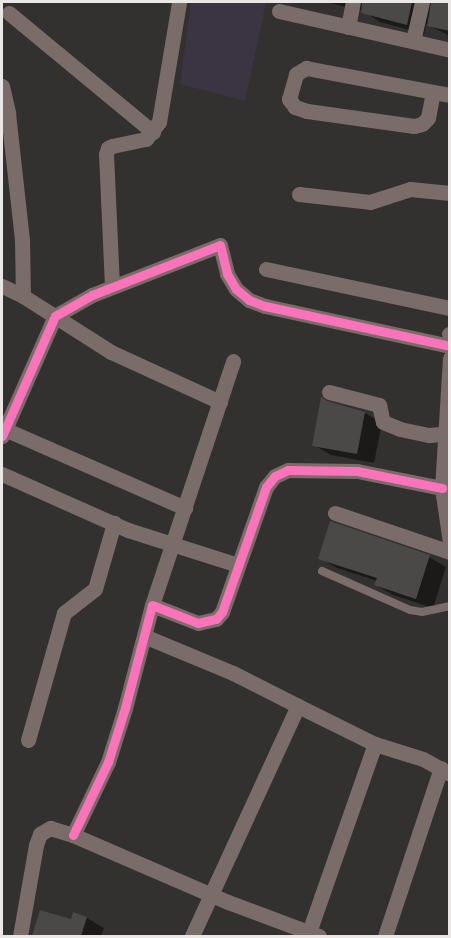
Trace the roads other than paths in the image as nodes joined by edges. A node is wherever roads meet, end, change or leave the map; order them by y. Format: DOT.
graph roads {
  1 [pos="179,2"];
  2 [pos="353,2"];
  3 [pos="422,2"];
  4 [pos="279,11"];
  5 [pos="9,13"];
  6 [pos="348,27"];
  7 [pos="413,41"];
  8 [pos="450,50"];
  9 [pos="2,87"];
  10 [pos="433,92"];
  11 [pos="450,95"];
  12 [pos="153,132"];
  13 [pos="450,193"];
  14 [pos="298,194"];
  15 [pos="266,269"];
  16 [pos="2,286"];
  17 [pos="112,286"];
  18 [pos="23,296"];
  19 [pos="450,308"];
  20 [pos="55,316"];
  21 [pos="450,346"];
  22 [pos="450,358"];
  23 [pos="233,361"];
  24 [pos="449,380"];
  25 [pos="329,392"];
  26 [pos="220,402"];
  27 [pos="3,431"];
  28 [pos="447,433"];
  29 [pos="2,474"];
  30 [pos="442,488"];
  31 [pos="185,508"];
  32 [pos="335,513"];
  33 [pos="114,523"];
  34 [pos="449,542"];
  35 [pos="172,546"];
  36 [pos="238,565"];
  37 [pos="322,571"];
  38 [pos="152,605"];
  39 [pos="450,606"];
  40 [pos="144,636"];
  41 [pos="298,706"];
  42 [pos="28,740"];
  43 [pos="375,744"];
  44 [pos="445,771"];
  45 [pos="73,835"];
  46 [pos="213,895"];
  47 [pos="314,934"];
  48 [pos="20,936"];
  49 [pos="192,936"];
  50 [pos="385,936"];
  1 -- 12 [label="street"];
  2 -- 6 [label="street"];
  3 -- 7 [label="street"];
  4 -- 6 [label="street"];
  5 -- 12 [label="street"];
  6 -- 7 [label="street"];
  7 -- 8 [label="street"];
  9 -- 18 [label="street"];
  10 -- 10 [label="street"];
  10 -- 11 [label="street"];
  12 -- 17 [label="street"];
  13 -- 14 [label="street"];
  15 -- 19 [label="street"];
  16 -- 18 [label="street"];
  17 -- 20 [label="street"];
  17 -- 21 [label="street"];
  18 -- 20 [label="street"];
  20 -- 26 [label="street"];
  20 -- 27 [label="street"];
  22 -- 24 [label="street"];
  23 -- 26 [label="street"];
  24 -- 28 [label="street"];
  25 -- 28 [label="street"];
  26 -- 31 [label="street"];
  27 -- 31 [label="street"];
  28 -- 30 [label="street"];
  29 -- 33 [label="street"];
  30 -- 34 [label="street"];
  30 -- 36 [label="street"];
  31 -- 35 [label="street"];
  32 -- 34 [label="street"];
  33 -- 35 [label="street"];
  33 -- 42 [label="street"];
  35 -- 36 [label="street"];
  35 -- 38 [label="street"];
  36 -- 38 [label="street"];
  37 -- 39 [label="lane"];
  38 -- 40 [label="street"];
  40 -- 41 [label="street"];
  40 -- 45 [label="street"];
  41 -- 43 [label="street"];
  41 -- 46 [label="street"];
  43 -- 44 [label="street"];
  43 -- 47 [label="street"];
  44 -- 50 [label="street"];
  45 -- 46 [label="street"];
  45 -- 48 [label="street"];
  46 -- 47 [label="street"];
  46 -- 49 [label="street"];
}
